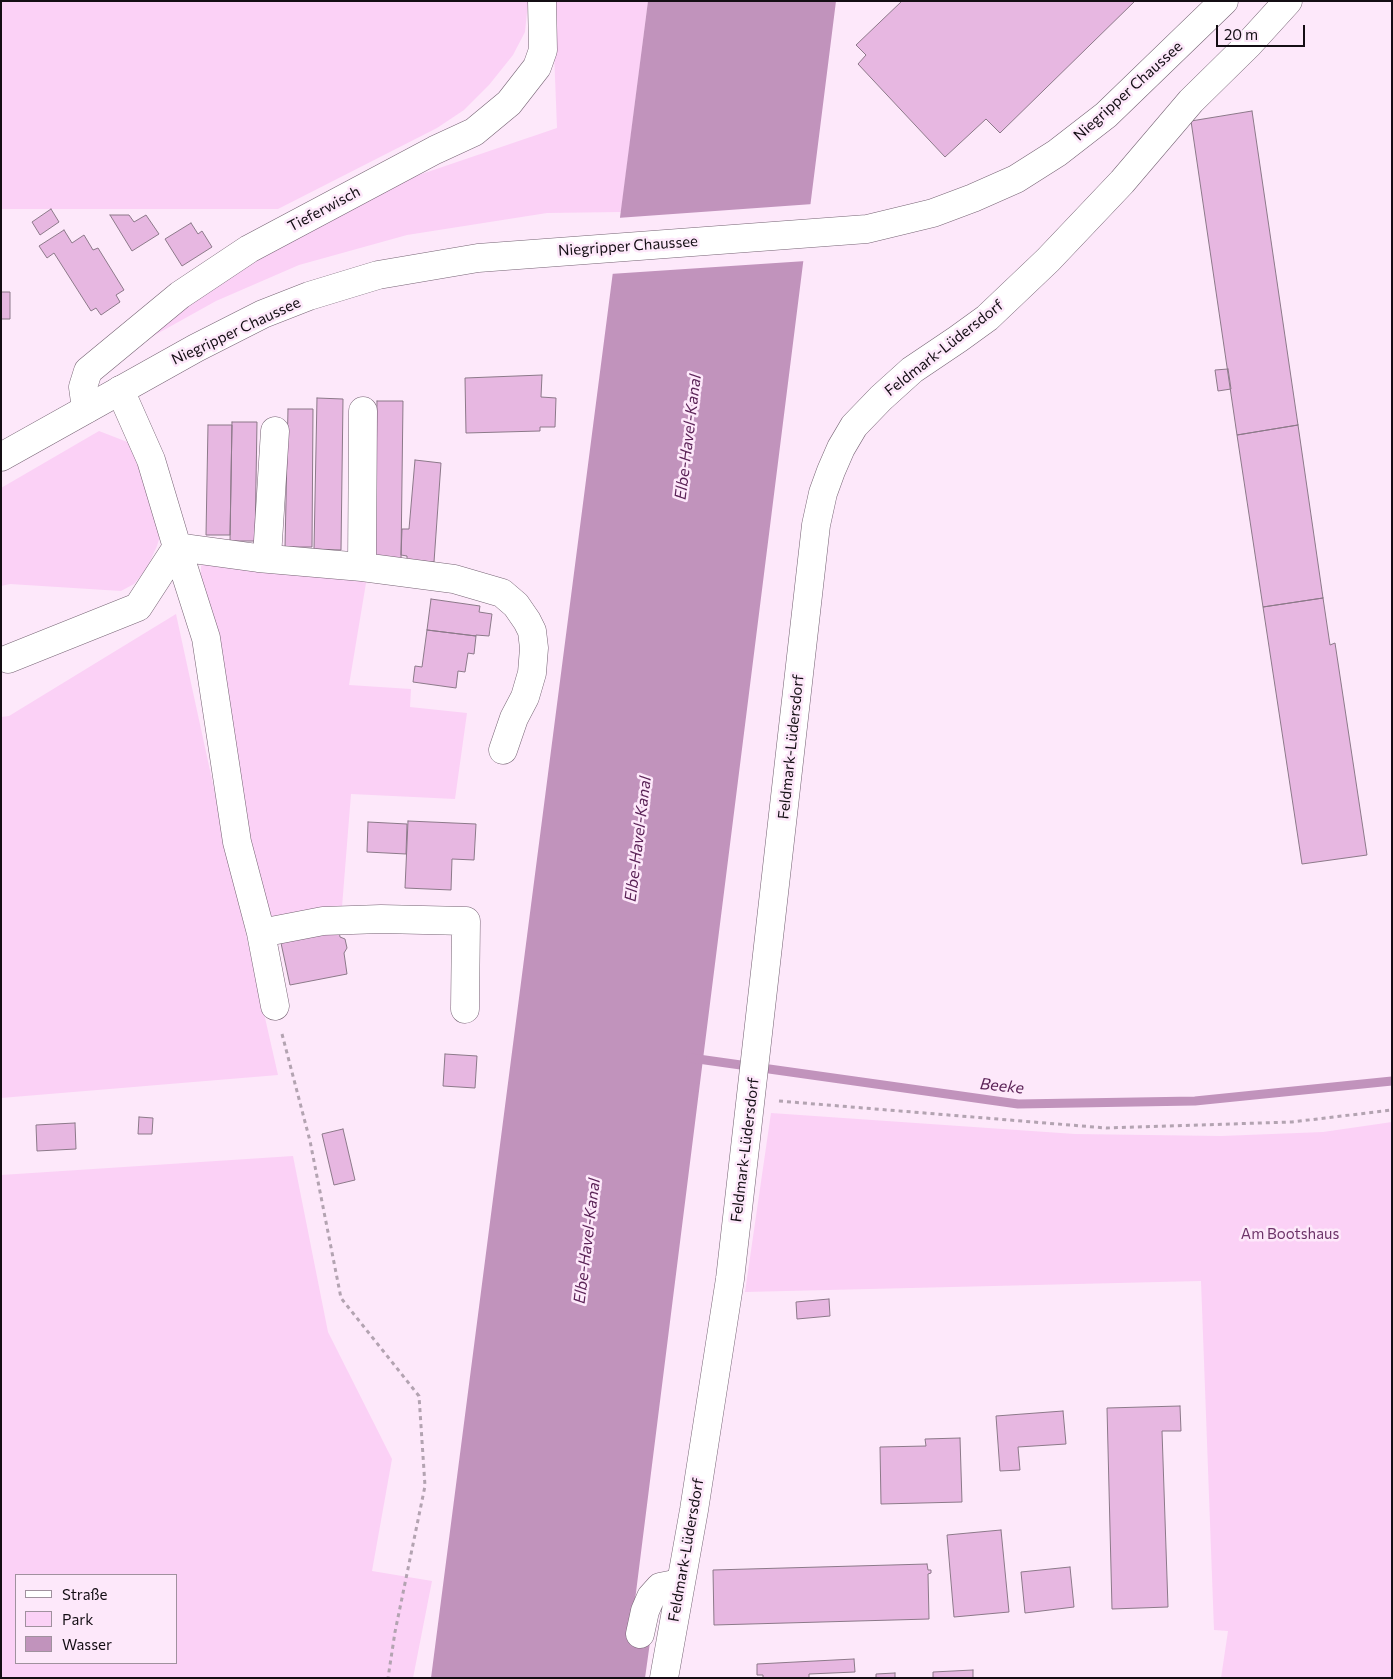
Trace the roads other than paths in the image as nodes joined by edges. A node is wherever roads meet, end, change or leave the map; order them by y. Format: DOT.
graph roads {
  1 [pos="542,1"];
  2 [pos="1224,1"];
  3 [pos="1288,1"];
  4 [pos="120,390"];
  5 [pos="86,409"];
  6 [pos="363,410"];
  7 [pos="275,431"];
  8 [pos="1,457"];
  9 [pos="178,547"];
  10 [pos="267,557"];
  11 [pos="362,567"];
  12 [pos="8,660"];
  13 [pos="502,750"];
  14 [pos="261,933"];
  15 [pos="275,1006"];
  16 [pos="465,1009"];
  17 [pos="680,1583"];
  18 [pos="640,1634"];
  19 [pos="664,1678"];
  1 -- 5 [label="street, Tieferwisch"];
  2 -- 4 [label="street, Niegripper Chaussee"];
  3 -- 17 [label="street, Feldmark-Lüdersdorf"];
  4 -- 5 [label="street, Niegripper Chaussee"];
  4 -- 9 [label="street"];
  5 -- 8 [label="street, Niegripper Chaussee"];
  6 -- 11 [label="street"];
  7 -- 10 [label="street"];
  9 -- 10 [label="street"];
  9 -- 12 [label="street"];
  9 -- 14 [label="street"];
  10 -- 11 [label="street"];
  11 -- 13 [label="street"];
  14 -- 15 [label="street"];
  14 -- 16 [label="street"];
  17 -- 18 [label="street"];
  17 -- 19 [label="street, Feldmark-Lüdersdorf"];
}
